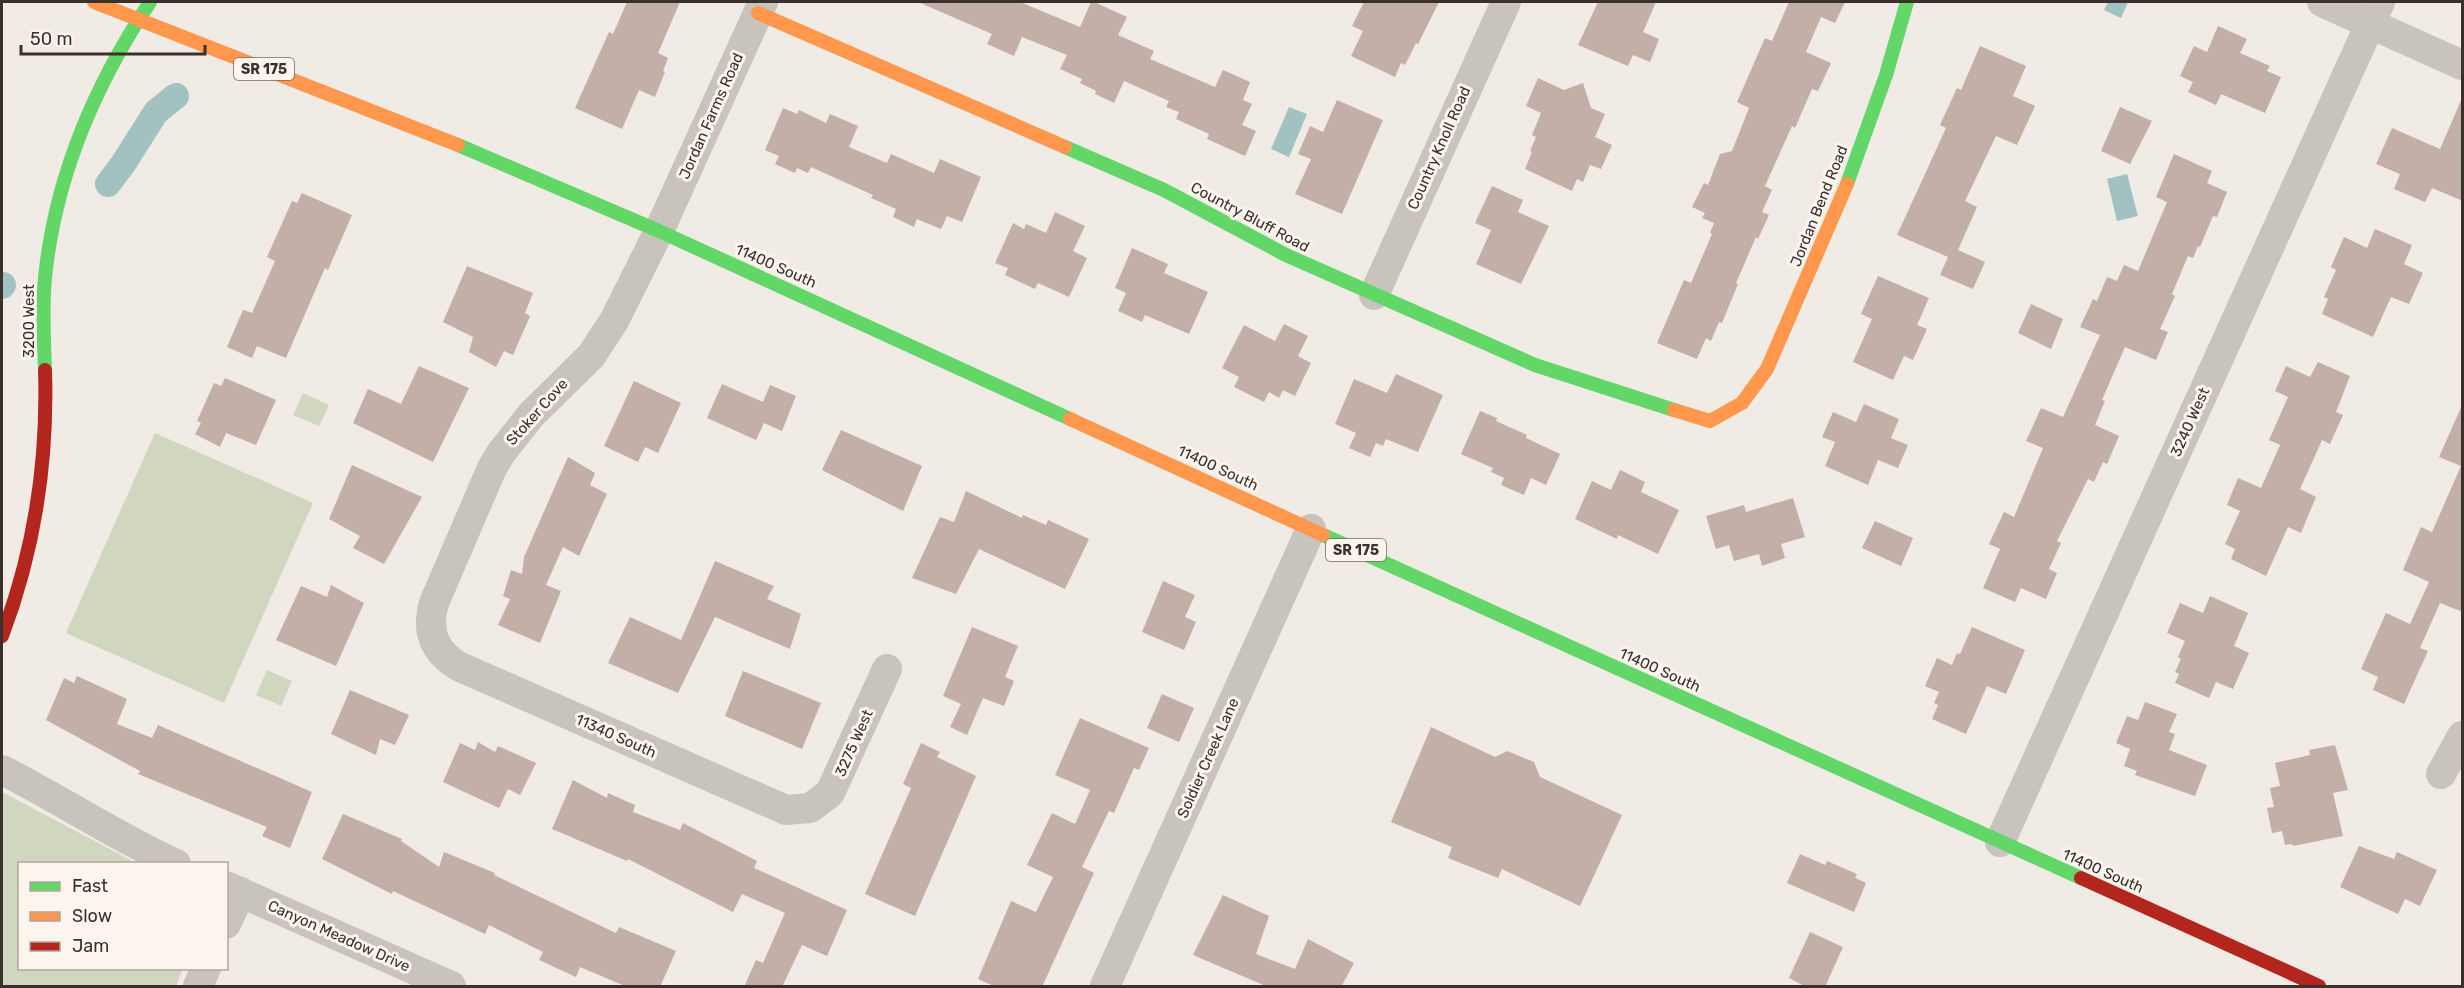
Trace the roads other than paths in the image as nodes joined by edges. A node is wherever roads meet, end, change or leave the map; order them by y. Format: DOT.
graph roads {
  1 [pos="94,2"];
  2 [pos="150,2"];
  3 [pos="1506,2"];
  4 [pos="1907,2"];
  5 [pos="2322,2"];
  6 [pos="760,7"];
  7 [pos="2375,12"];
  8 [pos="138,19"];
  9 [pos="2463,65"];
  10 [pos="659,231"];
  11 [pos="1374,295"];
  12 [pos="1734,410"];
  13 [pos="1311,529"];
  14 [pos="2,636"];
  15 [pos="433,640"];
  16 [pos="887,669"];
  17 [pos="2463,736"];
  18 [pos="2,770"];
  19 [pos="2441,774"];
  20 [pos="810,808"];
  21 [pos="2000,842"];
  22 [pos="172,862"];
  23 [pos="234,889"];
  24 [pos="228,915"];
  25 [pos="206,970"];
  26 [pos="1106,986"];
  27 [pos="198,987"];
  28 [pos="451,987"];
  29 [pos="2319,987"];
  1 -- 8 [label="main road, 11400 South / SR 175"];
  2 -- 8 [label="main road, 3200 West"];
  3 -- 11 [label="street, Country Knoll Road"];
  4 -- 12 [label="main road, Jordan Bend Road"];
  5 -- 7 [label="street"];
  6 -- 10 [label="street, Jordan Farms Road"];
  6 -- 11 [label="main road, Country Bluff Road"];
  7 -- 9 [label="street"];
  7 -- 21 [label="street, 3240 West"];
  8 -- 10 [label="main road, 11400 South / SR 175"];
  8 -- 14 [label="main road, 3200 West"];
  10 -- 13 [label="main road, 11400 South / SR 175"];
  10 -- 15 [label="street, Stoker Cove"];
  11 -- 12 [label="main road, Country Bluff Road"];
  13 -- 21 [label="main road, 11400 South / SR 175"];
  13 -- 26 [label="street, Soldier Creek Lane"];
  15 -- 20 [label="street, 11340 South"];
  16 -- 20 [label="street, 3275 West"];
  17 -- 19 [label="street"];
  18 -- 22 [label="street"];
  21 -- 29 [label="main road, 11400 South / SR 175"];
  23 -- 24 [label="street"];
  23 -- 28 [label="street, Canyon Meadow Drive"];
  25 -- 27 [label="street"];
}
